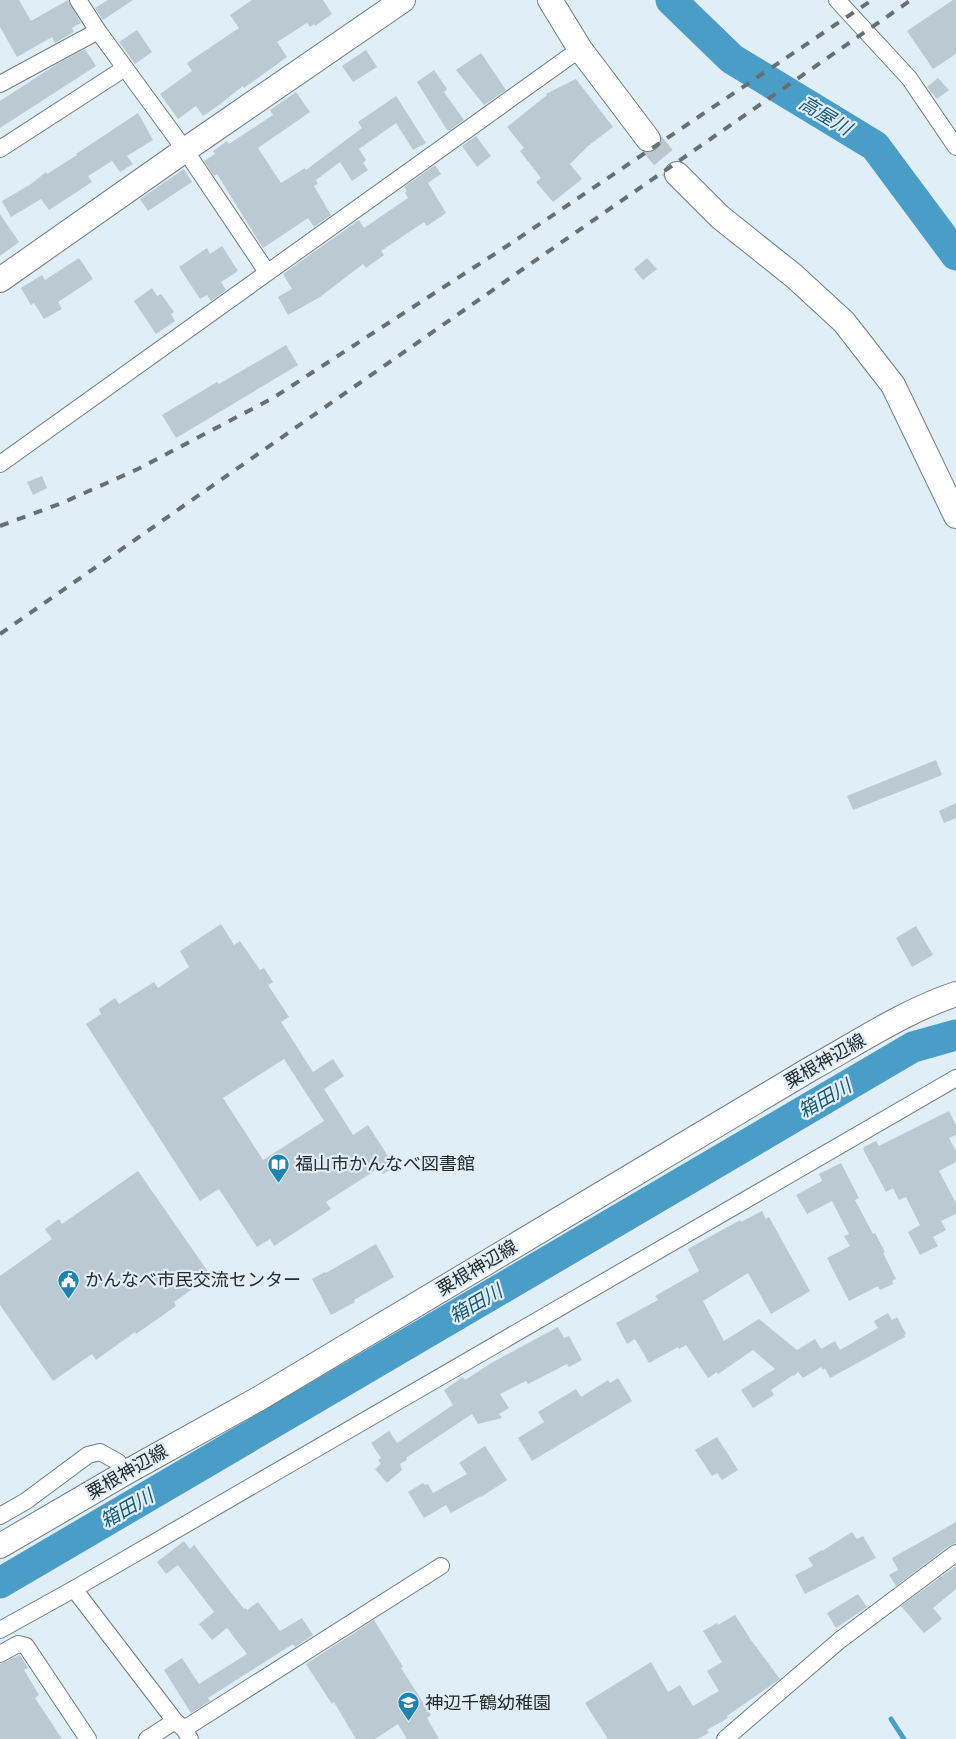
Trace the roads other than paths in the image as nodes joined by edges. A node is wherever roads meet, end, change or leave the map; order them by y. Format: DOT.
graph roads {
  1 [pos="78,0"];
  2 [pos="403,0"];
  3 [pos="550,0"];
  4 [pos="837,0"];
  5 [pos="98,31"];
  6 [pos="580,49"];
  7 [pos="125,68"];
  8 [pos="0,84"];
  9 [pos="648,139"];
  10 [pos="956,147"];
  11 [pos="0,149"];
  12 [pos="185,150"];
  13 [pos="677,174"];
  14 [pos="267,272"];
  15 [pos="0,280"];
  16 [pos="0,464"];
  17 [pos="956,516"];
  18 [pos="956,994"];
  19 [pos="956,1078"];
  20 [pos="125,1473"];
  21 [pos="0,1516"];
  22 [pos="0,1546"];
  23 [pos="956,1553"];
  24 [pos="441,1566"];
  25 [pos="74,1589"];
  26 [pos="0,1630"];
  27 [pos="0,1654"];
  28 [pos="183,1730"];
  29 [pos="88,1739"];
  30 [pos="147,1739"];
  31 [pos="724,1739"];
  1 -- 5 [label="street"];
  2 -- 12 [label="street"];
  3 -- 6 [label="street"];
  4 -- 10 [label="street"];
  5 -- 7 [label="street"];
  5 -- 8 [label="street"];
  6 -- 9 [label="street"];
  6 -- 14 [label="street"];
  7 -- 11 [label="street"];
  7 -- 12 [label="street"];
  12 -- 14 [label="street"];
  12 -- 15 [label="street"];
  13 -- 17 [label="street"];
  14 -- 16 [label="street"];
  18 -- 20 [label="street, 粟根神辺線"];
  19 -- 25 [label="street"];
  20 -- 21 [label="street"];
  20 -- 22 [label="street, 粟根神辺線"];
  23 -- 31 [label="street"];
  24 -- 28 [label="street"];
  25 -- 26 [label="street"];
  25 -- 28 [label="street"];
  27 -- 29 [label="street"];
  28 -- 30 [label="street"];
}
